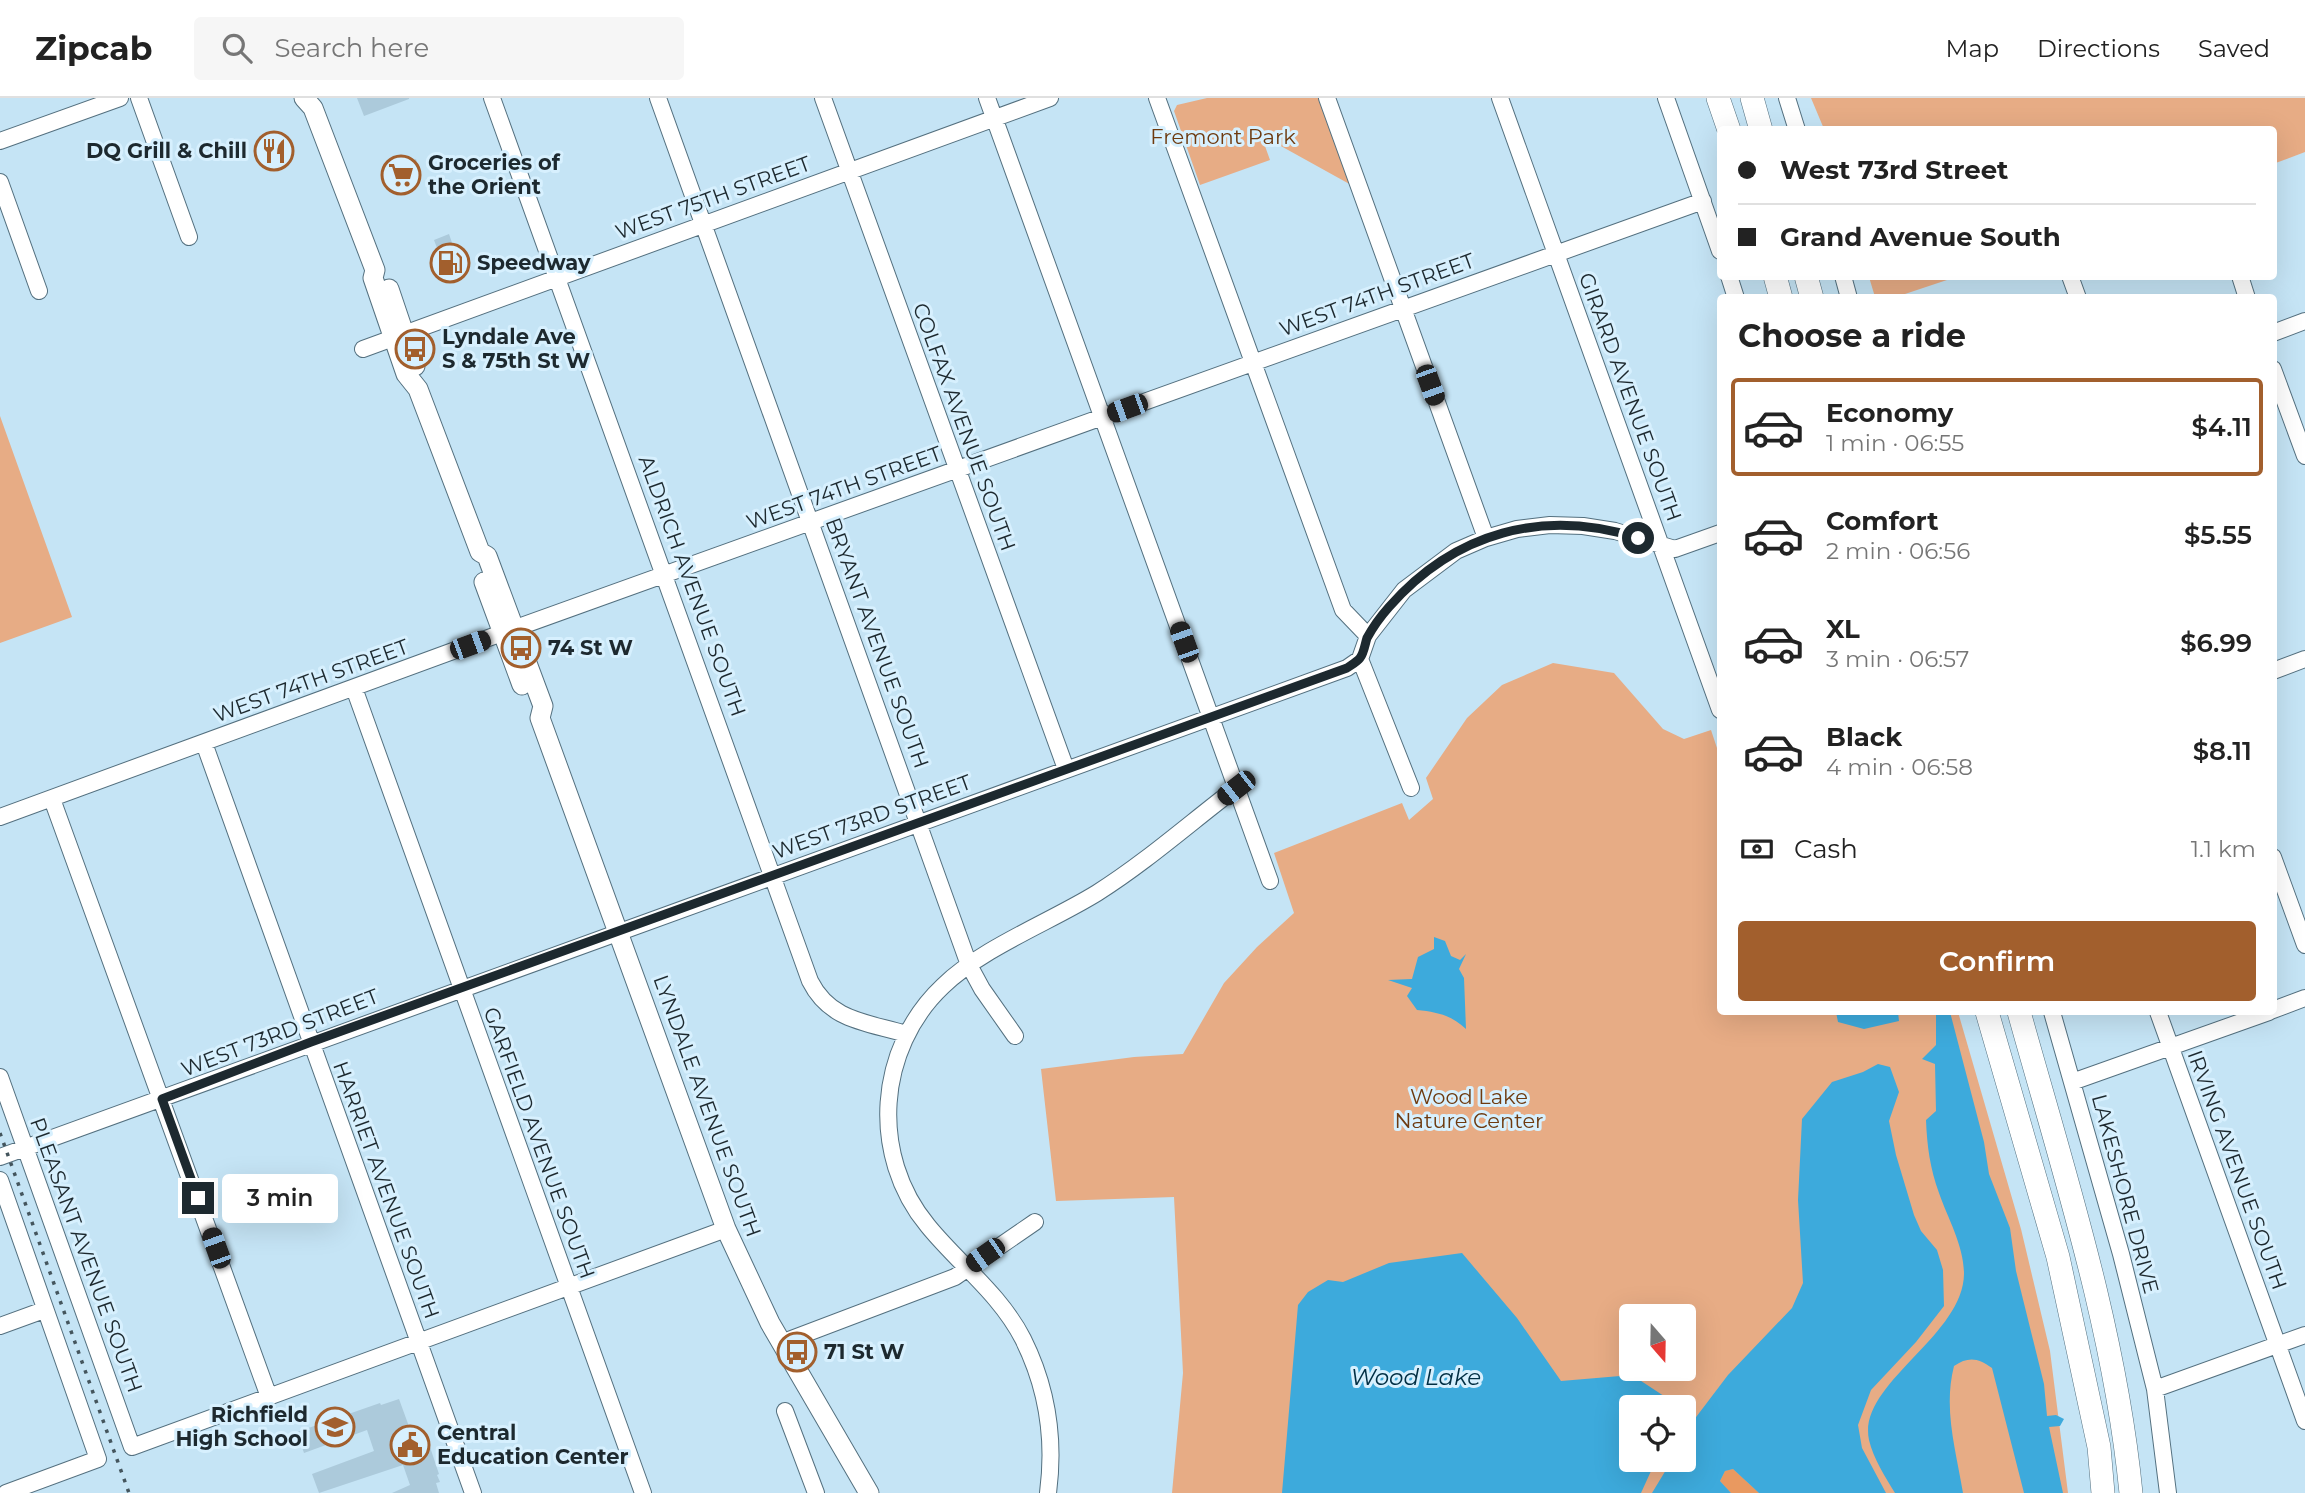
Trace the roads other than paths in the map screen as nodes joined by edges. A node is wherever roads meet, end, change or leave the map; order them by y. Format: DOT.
graph roads {
  1 [pos="120,98"];
  2 [pos="139,98"];
  3 [pos="492,98"];
  4 [pos="658,98"];
  5 [pos="823,98"];
  6 [pos="987,98"];
  7 [pos="1050,98"];
  8 [pos="1157,98"];
  9 [pos="1327,98"];
  10 [pos="1500,98"];
  11 [pos="1665,98"];
  12 [pos="1718,98"];
  13 [pos="1787,98"];
  14 [pos="1752,99"];
  15 [pos="311,101"];
  16 [pos="994,117"];
  17 [pos="1728,126"];
  18 [pos="1760,126"];
  19 [pos="1796,126"];
  20 [pos="0,141"];
  21 [pos="849,170"];
  22 [pos="0,182"];
  23 [pos="1703,201"];
  24 [pos="703,224"];
  25 [pos="189,237"];
  26 [pos="1717,242"];
  27 [pos="1556,254"];
  28 [pos="558,277"];
  29 [pos="39,291"];
  30 [pos="1402,308"];
  31 [pos="2305,321"];
  32 [pos="2277,332"];
  33 [pos="399,336"];
  34 [pos="363,349"];
  35 [pos="1252,362"];
  36 [pos="2277,380"];
  37 [pos="1102,417"];
  38 [pos="2305,456"];
  39 [pos="957,469"];
  40 [pos="811,522"];
  41 [pos="1717,534"];
  42 [pos="1486,538"];
  43 [pos="1660,546"];
  44 [pos="666,574"];
  45 [pos="508,631"];
  46 [pos="1368,636"];
  47 [pos="1360,659"];
  48 [pos="2305,660"];
  49 [pos="2277,670"];
  50 [pos="354,688"];
  51 [pos="1717,702"];
  52 [pos="1211,717"];
  53 [pos="204,743"];
  54 [pos="1066,769"];
  55 [pos="1236,788"];
  56 [pos="1411,788"];
  57 [pos="52,799"];
  58 [pos="0,817"];
  59 [pos="919,822"];
  60 [pos="2277,869"];
  61 [pos="772,875"];
  62 [pos="1270,881"];
  63 [pos="618,931"];
  64 [pos="2305,945"];
  65 [pos="970,965"];
  66 [pos="461,988"];
  67 [pos="2305,999"];
  68 [pos="2277,1009"];
  69 [pos="1988,1015"];
  70 [pos="2020,1015"];
  71 [pos="2053,1015"];
  72 [pos="2159,1015"];
  73 [pos="2260,1015"];
  74 [pos="906,1034"];
  75 [pos="1015,1036"];
  76 [pos="311,1042"];
  77 [pos="2170,1047"];
  78 [pos="0,1077"];
  79 [pos="2072,1082"];
  80 [pos="162,1099"];
  81 [pos="25,1149"];
  82 [pos="0,1157"];
  83 [pos="0,1180"];
  84 [pos="1035,1222"];
  85 [pos="726,1229"];
  86 [pos="967,1268"];
  87 [pos="569,1286"];
  88 [pos="44,1310"];
  89 [pos="0,1326"];
  90 [pos="2305,1335"];
  91 [pos="419,1342"];
  92 [pos="781,1343"];
  93 [pos="2277,1346"];
  94 [pos="2155,1389"];
  95 [pos="269,1396"];
  96 [pos="785,1411"];
  97 [pos="2305,1421"];
  98 [pos="6,1493"];
  99 [pos="473,1493"];
  100 [pos="643,1493"];
  101 [pos="816,1493"];
  102 [pos="869,1493"];
  103 [pos="1048,1493"];
  104 [pos="2103,1493"];
  105 [pos="2131,1493"];
  106 [pos="2168,1493"];
  1 -- 20 [label="street"];
  2 -- 25 [label="street"];
  3 -- 28 [label="street, ALDRICH AVENUE SOUTH"];
  4 -- 24 [label="street, BRYANT AVENUE SOUTH"];
  5 -- 21 [label="street, COLFAX AVENUE SOUTH"];
  6 -- 16 [label="street"];
  7 -- 16 [label="street, WEST 75TH STREET"];
  8 -- 35 [label="street"];
  9 -- 30 [label="street"];
  10 -- 27 [label="street, GIRARD AVENUE SOUTH"];
  11 -- 23 [label="street"];
  12 -- 17 [label="highway"];
  13 -- 19 [label="street"];
  14 -- 18 [label="highway"];
  15 -- 33 [label="main road, LYNDALE AVENUE SOUTH"];
  16 -- 21 [label="street, WEST 75TH STREET"];
  16 -- 37 [label="street"];
  21 -- 24 [label="street, WEST 75TH STREET"];
  21 -- 39 [label="street, COLFAX AVENUE SOUTH"];
  22 -- 29 [label="street"];
  23 -- 26 [label="street"];
  23 -- 27 [label="street, WEST 74TH STREET"];
  24 -- 28 [label="street, WEST 75TH STREET"];
  24 -- 40 [label="street, BRYANT AVENUE SOUTH"];
  27 -- 30 [label="street, WEST 74TH STREET"];
  27 -- 43 [label="street, GIRARD AVENUE SOUTH"];
  28 -- 33 [label="street, WEST 75TH STREET"];
  28 -- 44 [label="street, ALDRICH AVENUE SOUTH"];
  30 -- 35 [label="street, WEST 74TH STREET"];
  30 -- 42 [label="street"];
  31 -- 32 [label="street"];
  33 -- 34 [label="street, WEST 75TH STREET"];
  33 -- 45 [label="main road, LYNDALE AVENUE SOUTH"];
  35 -- 37 [label="street, WEST 74TH STREET"];
  35 -- 46 [label="street"];
  36 -- 38 [label="street"];
  37 -- 39 [label="street, WEST 74TH STREET"];
  37 -- 52 [label="street"];
  39 -- 40 [label="street, WEST 74TH STREET"];
  39 -- 54 [label="street, COLFAX AVENUE SOUTH"];
  40 -- 44 [label="street, WEST 74TH STREET"];
  40 -- 59 [label="street, BRYANT AVENUE SOUTH"];
  41 -- 43 [label="street"];
  42 -- 43 [label="street"];
  42 -- 46 [label="street"];
  43 -- 51 [label="street, GIRARD AVENUE SOUTH"];
  44 -- 45 [label="street, WEST 74TH STREET"];
  44 -- 61 [label="street, ALDRICH AVENUE SOUTH"];
  45 -- 50 [label="street, WEST 74TH STREET"];
  45 -- 63 [label="main road, LYNDALE AVENUE SOUTH"];
  46 -- 47 [label="street"];
  47 -- 52 [label="street, WEST 73RD STREET"];
  47 -- 56 [label="street"];
  48 -- 49 [label="street"];
  50 -- 53 [label="street, WEST 74TH STREET"];
  50 -- 66 [label="street, GARFIELD AVENUE SOUTH"];
  52 -- 54 [label="street, WEST 73RD STREET"];
  52 -- 55 [label="street"];
  53 -- 57 [label="street, WEST 74TH STREET"];
  53 -- 76 [label="street, HARRIET AVENUE SOUTH"];
  54 -- 59 [label="street, WEST 73RD STREET"];
  55 -- 62 [label="street"];
  55 -- 65 [label="street"];
  57 -- 58 [label="street, WEST 74TH STREET"];
  57 -- 80 [label="street"];
  59 -- 61 [label="street, WEST 73RD STREET"];
  59 -- 65 [label="street, BRYANT AVENUE SOUTH"];
  60 -- 64 [label="street"];
  61 -- 63 [label="street, WEST 73RD STREET"];
  61 -- 74 [label="street, ALDRICH AVENUE SOUTH"];
  63 -- 66 [label="street, WEST 73RD STREET"];
  63 -- 85 [label="main road, LYNDALE AVENUE SOUTH"];
  65 -- 74 [label="street"];
  65 -- 75 [label="street, BRYANT AVENUE SOUTH"];
  66 -- 76 [label="street, WEST 73RD STREET"];
  66 -- 87 [label="street, GARFIELD AVENUE SOUTH"];
  67 -- 68 [label="street"];
  69 -- 104 [label="highway"];
  70 -- 105 [label="highway"];
  71 -- 79 [label="street, LAKESHORE DRIVE"];
  72 -- 77 [label="street, IRVING AVENUE SOUTH"];
  73 -- 77 [label="street"];
  74 -- 86 [label="street"];
  76 -- 80 [label="street, WEST 73RD STREET"];
  76 -- 91 [label="street, HARRIET AVENUE SOUTH"];
  77 -- 79 [label="street"];
  77 -- 93 [label="street, IRVING AVENUE SOUTH"];
  78 -- 81 [label="street, PLEASANT AVENUE SOUTH"];
  79 -- 94 [label="street, LAKESHORE DRIVE"];
  80 -- 81 [label="street, WEST 73RD STREET"];
  80 -- 95 [label="street"];
  81 -- 82 [label="street, WEST 73RD STREET"];
  81 -- 95 [label="street, PLEASANT AVENUE SOUTH"];
  83 -- 88 [label="street"];
  84 -- 86 [label="street"];
  85 -- 87 [label="street"];
  85 -- 92 [label="main road, LYNDALE AVENUE SOUTH"];
  86 -- 92 [label="street"];
  86 -- 103 [label="street"];
  87 -- 91 [label="street"];
  87 -- 100 [label="street, GARFIELD AVENUE SOUTH"];
  88 -- 89 [label="street"];
  88 -- 98 [label="street"];
  90 -- 93 [label="street"];
  91 -- 95 [label="street"];
  91 -- 99 [label="street, HARRIET AVENUE SOUTH"];
  92 -- 102 [label="main road, LYNDALE AVENUE SOUTH"];
  93 -- 94 [label="street"];
  93 -- 97 [label="street, IRVING AVENUE SOUTH"];
  94 -- 106 [label="street, LAKESHORE DRIVE"];
  96 -- 101 [label="street"];
}
